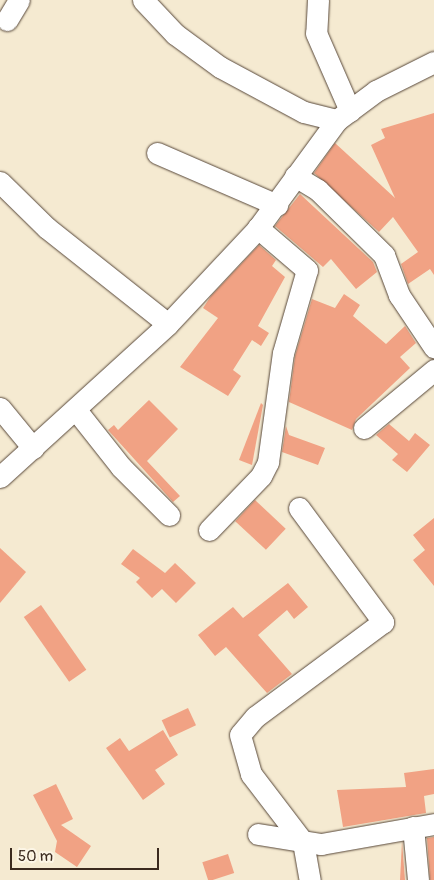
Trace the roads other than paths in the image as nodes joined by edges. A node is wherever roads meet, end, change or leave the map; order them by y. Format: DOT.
graph roads {
  1 [pos="19,0"];
  2 [pos="143,0"];
  3 [pos="318,0"];
  4 [pos="7,20"];
  5 [pos="434,62"];
  6 [pos="343,115"];
  7 [pos="157,153"];
  8 [pos="295,176"];
  9 [pos="0,182"];
  10 [pos="277,205"];
  11 [pos="258,228"];
  12 [pos="168,324"];
  13 [pos="434,347"];
  14 [pos="434,370"];
  15 [pos="0,408"];
  16 [pos="76,410"];
  17 [pos="364,428"];
  18 [pos="32,448"];
  19 [pos="0,478"];
  20 [pos="299,508"];
  21 [pos="169,515"];
  22 [pos="210,530"];
  23 [pos="434,824"];
  24 [pos="413,827"];
  25 [pos="258,834"];
  26 [pos="303,842"];
  27 [pos="310,880"];
  28 [pos="418,880"];
  1 -- 4 [label="street"];
  2 -- 6 [label="street"];
  3 -- 6 [label="street"];
  5 -- 6 [label="street"];
  6 -- 8 [label="street"];
  7 -- 10 [label="street"];
  8 -- 10 [label="street"];
  8 -- 13 [label="street"];
  9 -- 12 [label="street"];
  10 -- 11 [label="street"];
  11 -- 12 [label="street"];
  11 -- 22 [label="street"];
  12 -- 16 [label="street"];
  14 -- 17 [label="street"];
  15 -- 18 [label="street"];
  16 -- 18 [label="street"];
  16 -- 21 [label="street"];
  18 -- 19 [label="street"];
  20 -- 26 [label="street"];
  23 -- 24 [label="street"];
  24 -- 26 [label="street"];
  24 -- 28 [label="street"];
  25 -- 26 [label="street"];
  26 -- 27 [label="street"];
}
